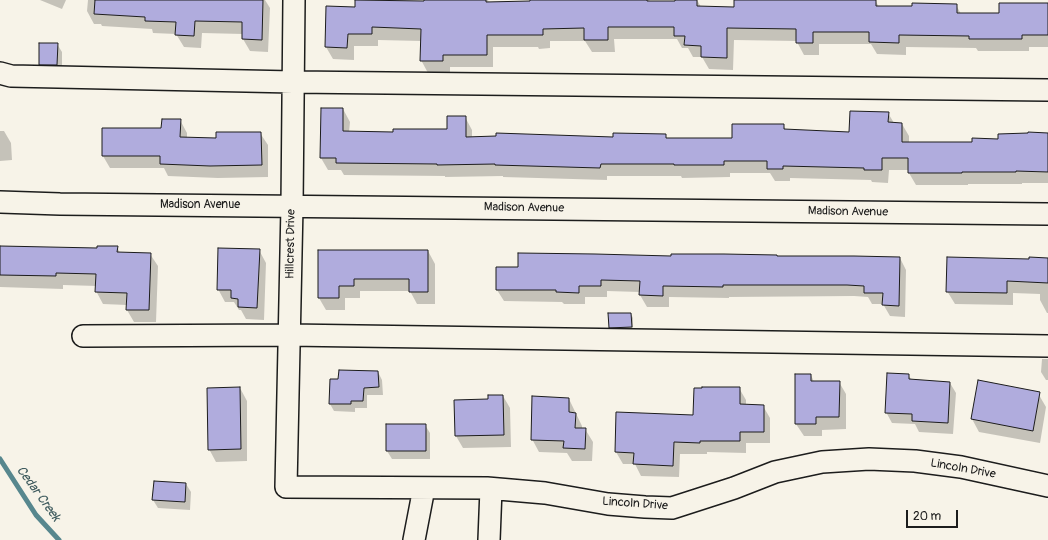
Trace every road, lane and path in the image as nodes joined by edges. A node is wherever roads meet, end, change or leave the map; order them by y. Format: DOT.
graph roads {
  1 [pos="294,0"];
  2 [pos="0,74"];
  3 [pos="293,82"];
  4 [pos="1048,90"];
  5 [pos="0,202"];
  6 [pos="292,206"];
  7 [pos="1048,214"];
  8 [pos="289,335"];
  9 [pos="83,336"];
  10 [pos="1048,346"];
  11 [pos="1048,486"];
  12 [pos="286,487"];
  13 [pos="424,488"];
  14 [pos="491,489"];
  15 [pos="414,540"];
  16 [pos="489,540"];
  1 -- 3 [label="street, Hillcrest Drive"];
  2 -- 3 [label="street"];
  3 -- 4 [label="street"];
  3 -- 6 [label="street, Hillcrest Drive"];
  5 -- 6 [label="street, Madison Avenue"];
  6 -- 7 [label="street, Madison Avenue"];
  6 -- 8 [label="street, Hillcrest Drive"];
  8 -- 9 [label="street"];
  8 -- 10 [label="street"];
  8 -- 12 [label="street, Hillcrest Drive"];
  11 -- 14 [label="street, Lincoln Drive"];
  12 -- 13 [label="street, Lincoln Drive"];
  13 -- 14 [label="street, Lincoln Drive"];
  13 -- 15 [label="street"];
  14 -- 16 [label="street"];
}
